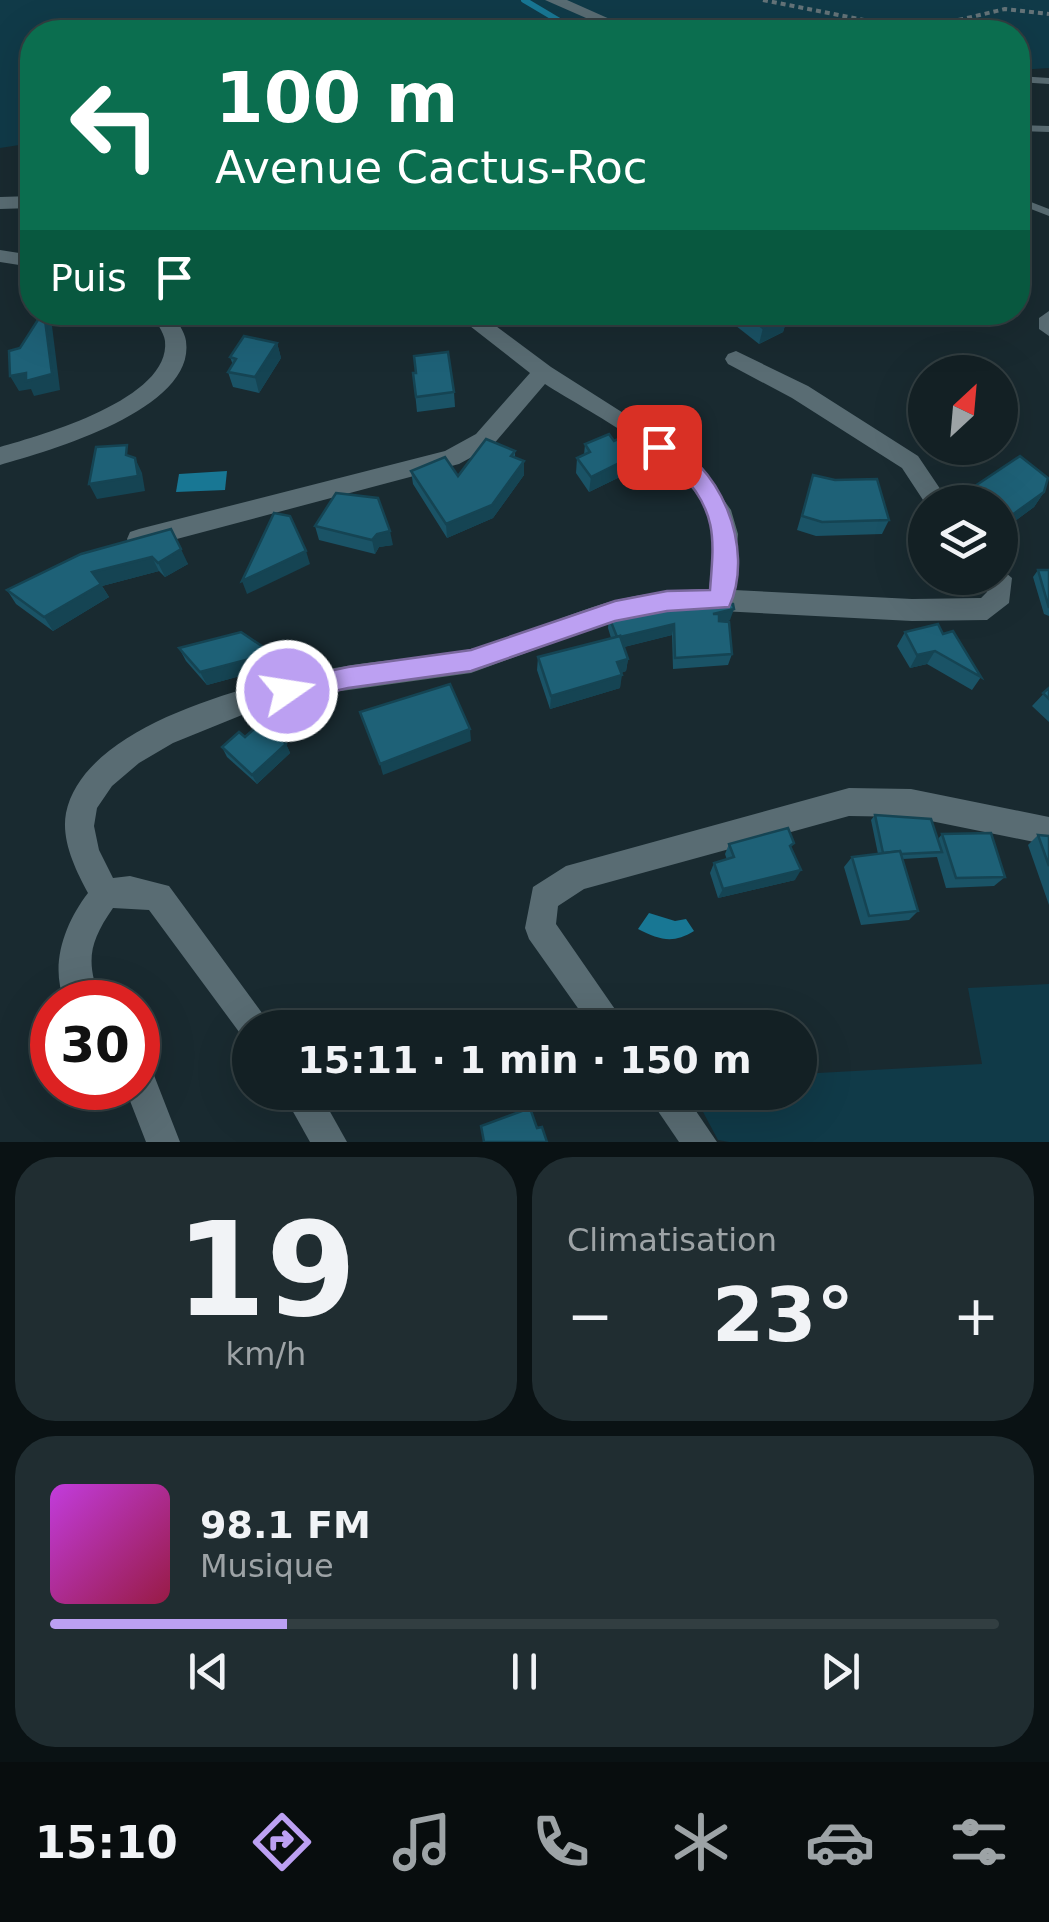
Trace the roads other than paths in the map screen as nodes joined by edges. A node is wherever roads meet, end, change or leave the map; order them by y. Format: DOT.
graph roads {
  1 [pos="554,0"];
  2 [pos="602,20"];
  3 [pos="1049,318"];
  4 [pos="171,325"];
  5 [pos="480,325"];
  6 [pos="1049,329"];
  7 [pos="736,360"];
  8 [pos="543,372"];
  9 [pos="0,456"];
  10 [pos="926,485"];
  11 [pos="117,546"];
  12 [pos="1000,595"];
  13 [pos="720,600"];
  14 [pos="1049,831"];
  15 [pos="105,894"];
  16 [pos="79,980"];
  17 [pos="244,1010"];
  18 [pos="599,1010"];
  19 [pos="151,1110"];
  20 [pos="310,1110"];
  21 [pos="676,1110"];
  22 [pos="163,1142"];
  23 [pos="330,1142"];
  24 [pos="700,1142"];
  1 -- 2 [label="street"];
  3 -- 6 [label="street"];
  4 -- 9 [label="street"];
  5 -- 8 [label="street"];
  7 -- 10 [label="street"];
  8 -- 11 [label="street"];
  8 -- 13 [label="street"];
  12 -- 13 [label="street"];
  13 -- 15 [label="street"];
  14 -- 18 [label="street"];
  15 -- 16 [label="street"];
  15 -- 17 [label="street"];
  19 -- 22 [label="street"];
  20 -- 23 [label="street"];
  21 -- 24 [label="street"];
}
